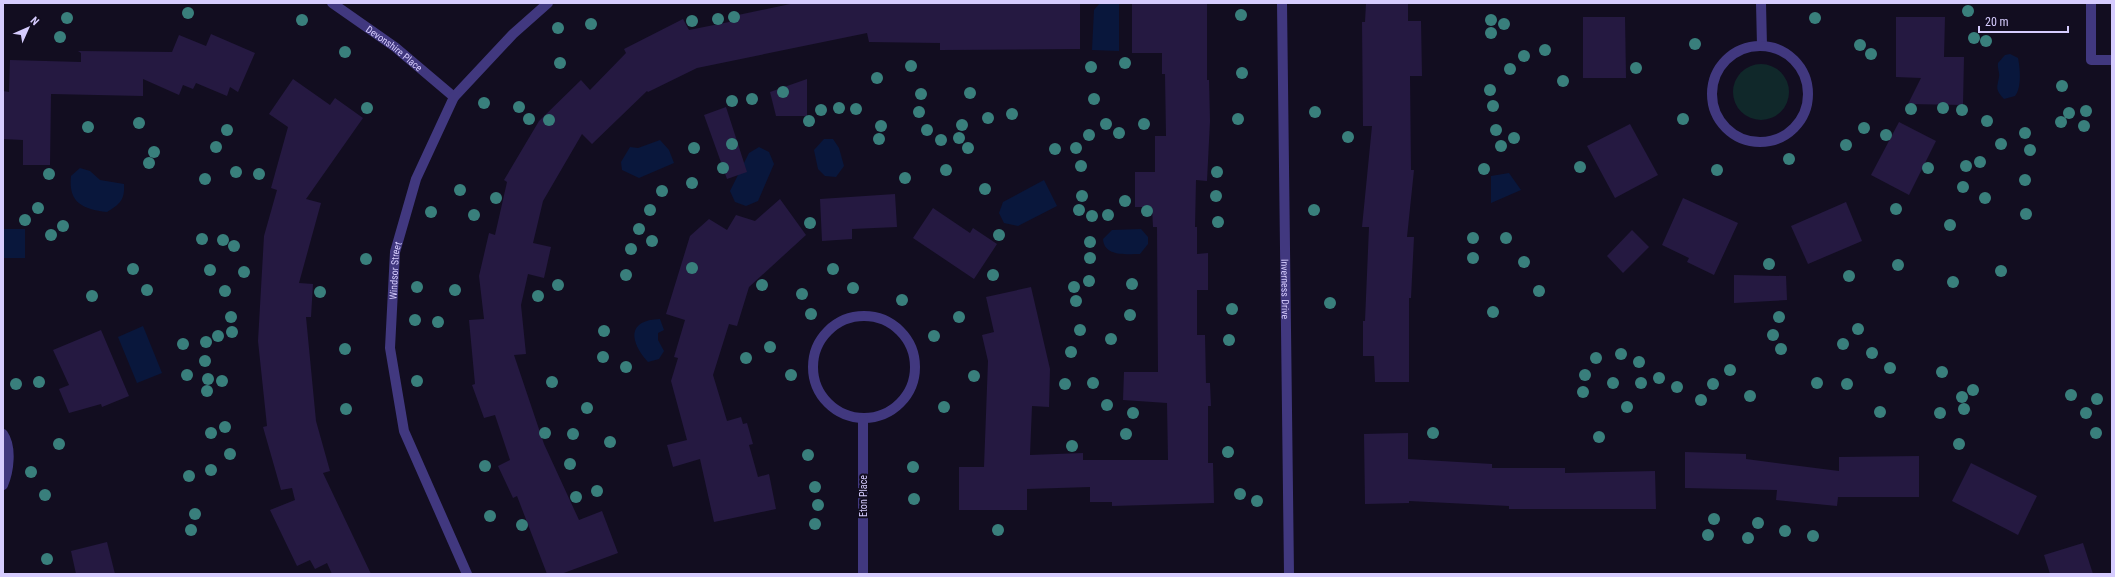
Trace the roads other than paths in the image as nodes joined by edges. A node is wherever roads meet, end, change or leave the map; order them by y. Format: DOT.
graph roads {
  1 [pos="332,3"];
  2 [pos="548,3"];
  3 [pos="1282,3"];
  4 [pos="1761,3"];
  5 [pos="2090,3"];
  6 [pos="1762,46"];
  7 [pos="2112,60"];
  8 [pos="454,97"];
  9 [pos="863,419"];
  10 [pos="3,434"];
  11 [pos="3,485"];
  12 [pos="467,574"];
  13 [pos="863,574"];
  14 [pos="1290,574"];
  1 -- 8 [label="street, Devonshire Place"];
  2 -- 8 [label="street, Windsor Street"];
  3 -- 14 [label="street, Inverness Drive"];
  4 -- 6 [label="street"];
  5 -- 7 [label="street"];
  6 -- 6 [label="street"];
  8 -- 12 [label="street, Windsor Street"];
  9 -- 9 [label="street"];
  9 -- 13 [label="street, Eton Place"];
  10 -- 11 [label="street"];
}
